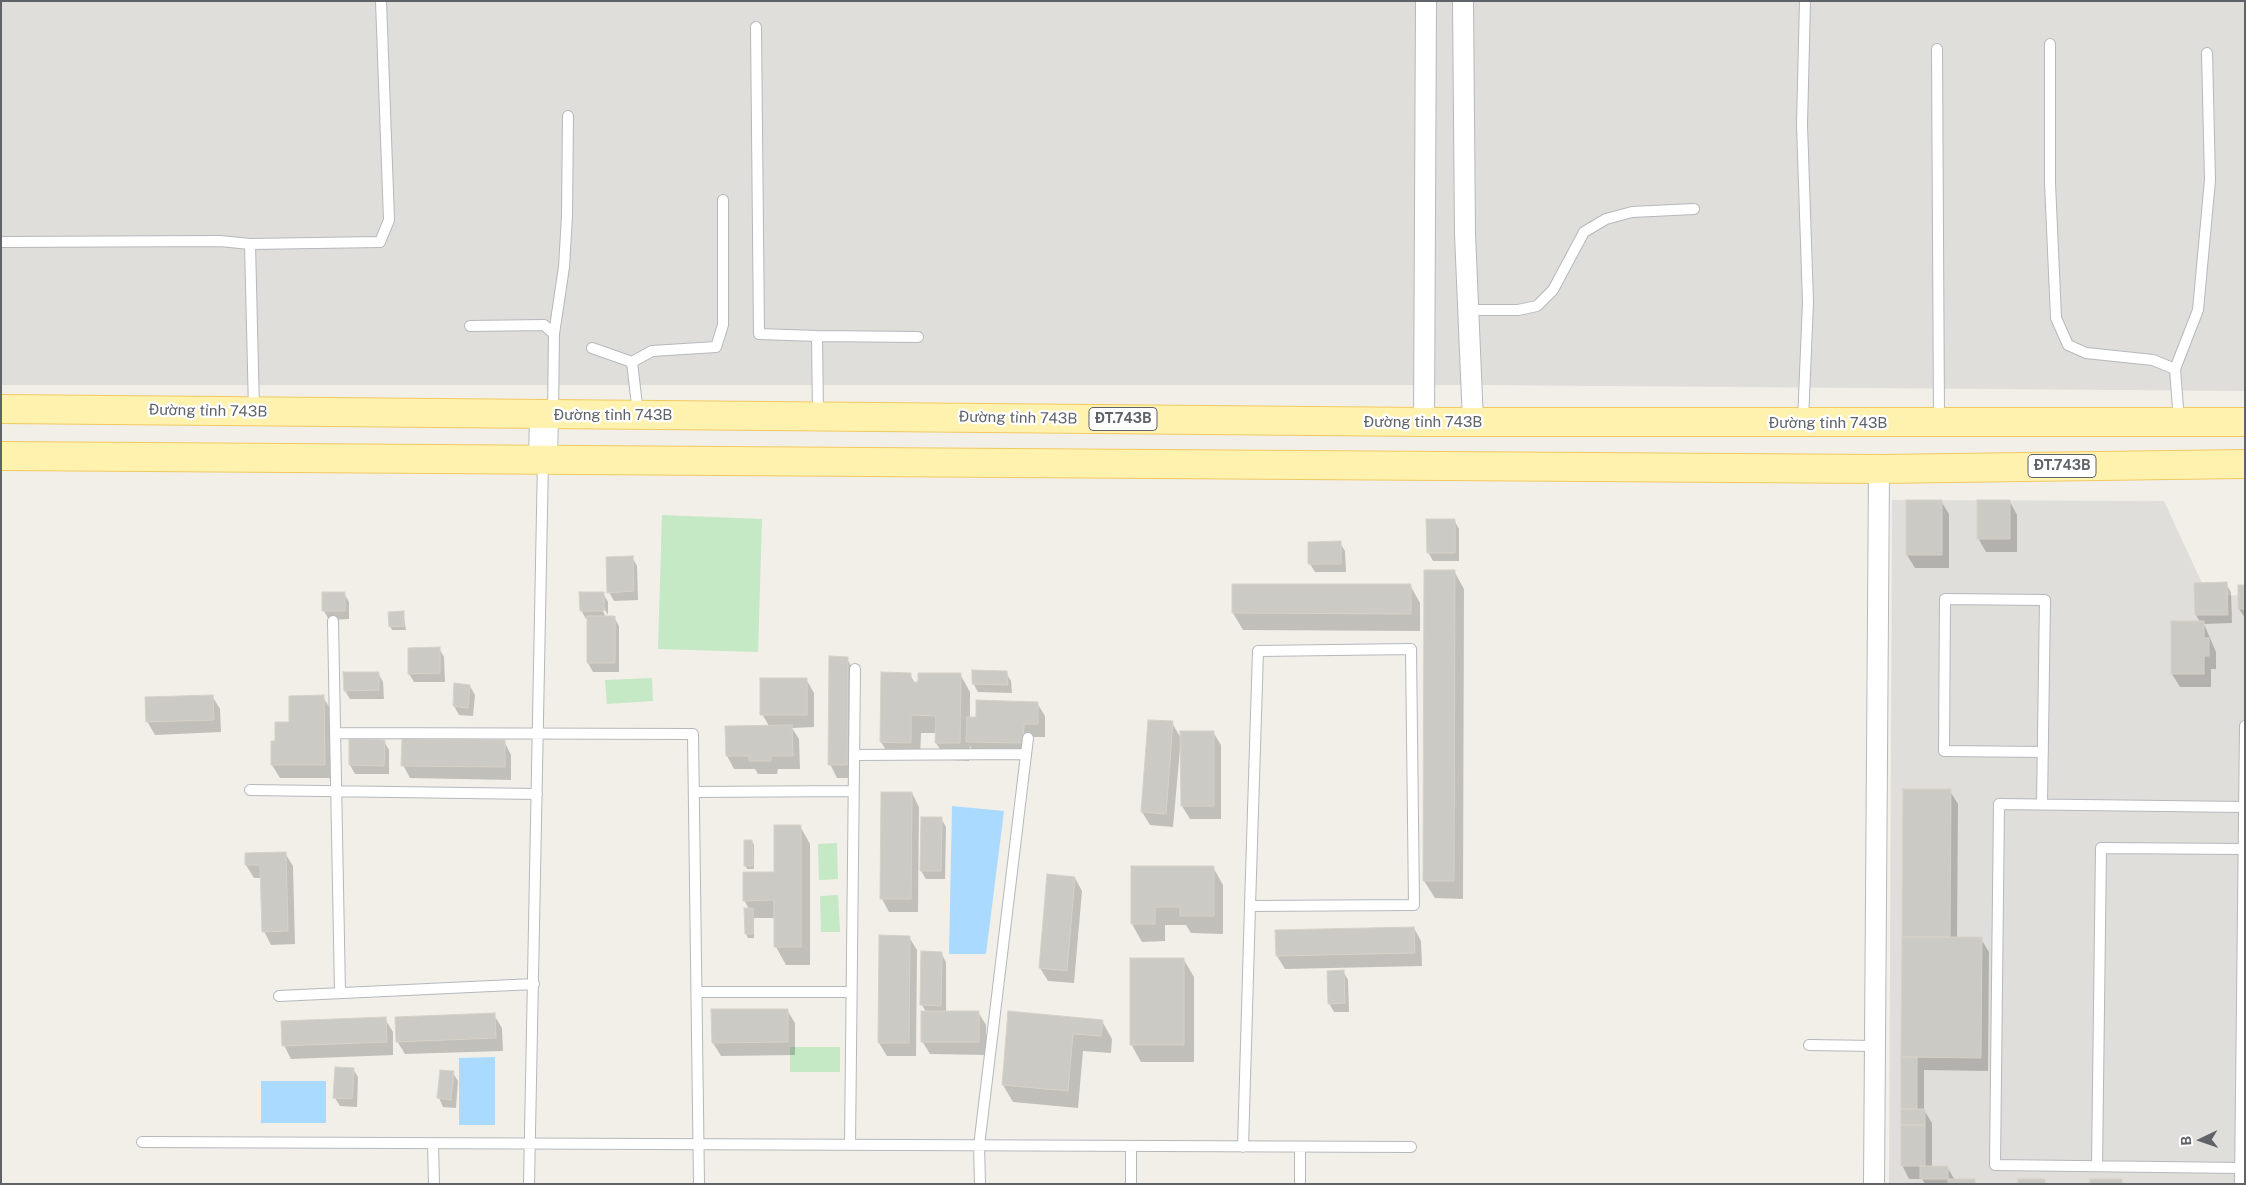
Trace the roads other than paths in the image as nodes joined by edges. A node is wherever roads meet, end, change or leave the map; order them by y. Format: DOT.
graph roads {
  1 [pos="381,1"];
  2 [pos="1426,1"];
  3 [pos="1463,1"];
  4 [pos="1805,1"];
  5 [pos="756,27"];
  6 [pos="2050,44"];
  7 [pos="1937,48"];
  8 [pos="2207,53"];
  9 [pos="568,116"];
  10 [pos="723,200"];
  11 [pos="1694,209"];
  12 [pos="1,242"];
  13 [pos="250,244"];
  14 [pos="1469,310"];
  15 [pos="470,326"];
  16 [pos="554,334"];
  17 [pos="817,336"];
  18 [pos="918,337"];
  19 [pos="592,348"];
  20 [pos="632,362"];
  21 [pos="2175,369"];
  22 [pos="1,409"];
  23 [pos="254,411"];
  24 [pos="549,414"];
  25 [pos="638,415"];
  26 [pos="818,416"];
  27 [pos="1424,422"];
  28 [pos="1473,422"];
  29 [pos="1803,422"];
  30 [pos="2179,422"];
  31 [pos="2245,422"];
  32 [pos="1939,424"];
  33 [pos="1,456"];
  34 [pos="544,459"];
  35 [pos="2245,464"];
  36 [pos="1879,468"];
  37 [pos="333,621"];
  38 [pos="855,669"];
  39 [pos="2245,726"];
  40 [pos="335,733"];
  41 [pos="538,733"];
  42 [pos="1028,738"];
  43 [pos="2043,752"];
  44 [pos="1026,754"];
  45 [pos="854,755"];
  46 [pos="250,790"];
  47 [pos="336,791"];
  48 [pos="853,791"];
  49 [pos="694,792"];
  50 [pos="537,794"];
  51 [pos="2042,804"];
  52 [pos="2244,807"];
  53 [pos="2243,849"];
  54 [pos="1250,906"];
  55 [pos="534,984"];
  56 [pos="697,992"];
  57 [pos="851,992"];
  58 [pos="340,993"];
  59 [pos="280,996"];
  60 [pos="1809,1045"];
  61 [pos="1875,1046"];
  62 [pos="142,1142"];
  63 [pos="433,1144"];
  64 [pos="530,1144"];
  65 [pos="699,1144"];
  66 [pos="850,1145"];
  67 [pos="979,1146"];
  68 [pos="1131,1146"];
  69 [pos="1243,1147"];
  70 [pos="1300,1147"];
  71 [pos="1411,1147"];
  72 [pos="2097,1166"];
  73 [pos="2240,1168"];
  74 [pos="434,1184"];
  75 [pos="530,1184"];
  76 [pos="699,1184"];
  77 [pos="980,1184"];
  78 [pos="1131,1184"];
  79 [pos="1300,1184"];
  80 [pos="1874,1184"];
  81 [pos="2240,1184"];
  1 -- 13 [label="lane"];
  2 -- 27 [label="street"];
  3 -- 14 [label="street"];
  4 -- 29 [label="lane"];
  5 -- 17 [label="lane"];
  6 -- 21 [label="lane"];
  7 -- 32 [label="lane"];
  8 -- 21 [label="lane"];
  9 -- 16 [label="lane"];
  10 -- 20 [label="lane"];
  11 -- 14 [label="lane"];
  12 -- 13 [label="lane"];
  13 -- 23 [label="lane"];
  14 -- 28 [label="street"];
  15 -- 16 [label="lane"];
  16 -- 24 [label="lane"];
  17 -- 18 [label="lane"];
  17 -- 26 [label="lane"];
  19 -- 20 [label="lane"];
  20 -- 25 [label="lane"];
  21 -- 30 [label="lane"];
  22 -- 23 [label="main road, Đường tỉnh 743B / ĐT.743B"];
  23 -- 24 [label="main road, Đường tỉnh 743B / ĐT.743B"];
  24 -- 25 [label="main road, Đường tỉnh 743B / ĐT.743B"];
  24 -- 34 [label="main road"];
  25 -- 26 [label="main road, Đường tỉnh 743B / ĐT.743B"];
  26 -- 27 [label="main road, Đường tỉnh 743B / ĐT.743B"];
  27 -- 28 [label="main road, Đường tỉnh 743B / ĐT.743B"];
  28 -- 29 [label="main road, Đường tỉnh 743B / ĐT.743B"];
  29 -- 32 [label="main road, Đường tỉnh 743B / ĐT.743B"];
  30 -- 31 [label="main road, Đường tỉnh 743B / ĐT.743B"];
  30 -- 32 [label="main road, Đường tỉnh 743B / ĐT.743B"];
  33 -- 34 [label="main road, ĐT.743B"];
  34 -- 36 [label="main road, ĐT.743B"];
  34 -- 41 [label="lane"];
  35 -- 36 [label="main road, ĐT.743B"];
  36 -- 61 [label="street"];
  37 -- 40 [label="lane"];
  38 -- 45 [label="lane"];
  39 -- 52 [label="lane"];
  40 -- 41 [label="lane"];
  40 -- 47 [label="lane"];
  41 -- 49 [label="lane"];
  41 -- 50 [label="lane"];
  42 -- 44 [label="lane"];
  43 -- 43 [label="lane"];
  43 -- 51 [label="lane"];
  44 -- 45 [label="lane"];
  44 -- 67 [label="lane"];
  45 -- 48 [label="lane"];
  46 -- 47 [label="lane"];
  47 -- 50 [label="lane"];
  47 -- 58 [label="lane"];
  48 -- 49 [label="lane"];
  48 -- 57 [label="lane"];
  49 -- 56 [label="lane"];
  50 -- 55 [label="lane"];
  51 -- 52 [label="lane"];
  51 -- 72 [label="lane"];
  52 -- 53 [label="lane"];
  53 -- 72 [label="lane"];
  53 -- 73 [label="lane"];
  54 -- 54 [label="lane"];
  54 -- 69 [label="lane"];
  55 -- 58 [label="lane"];
  55 -- 64 [label="lane"];
  56 -- 57 [label="lane"];
  56 -- 65 [label="lane"];
  57 -- 66 [label="lane"];
  58 -- 59 [label="lane"];
  60 -- 61 [label="lane"];
  61 -- 80 [label="street"];
  62 -- 63 [label="lane"];
  63 -- 64 [label="lane"];
  63 -- 74 [label="lane"];
  64 -- 65 [label="lane"];
  64 -- 75 [label="lane"];
  65 -- 66 [label="lane"];
  65 -- 76 [label="lane"];
  66 -- 67 [label="lane"];
  67 -- 68 [label="lane"];
  67 -- 77 [label="lane"];
  68 -- 69 [label="lane"];
  68 -- 78 [label="lane"];
  69 -- 70 [label="lane"];
  70 -- 71 [label="lane"];
  70 -- 79 [label="lane"];
  72 -- 73 [label="lane"];
  73 -- 81 [label="lane"];
}
